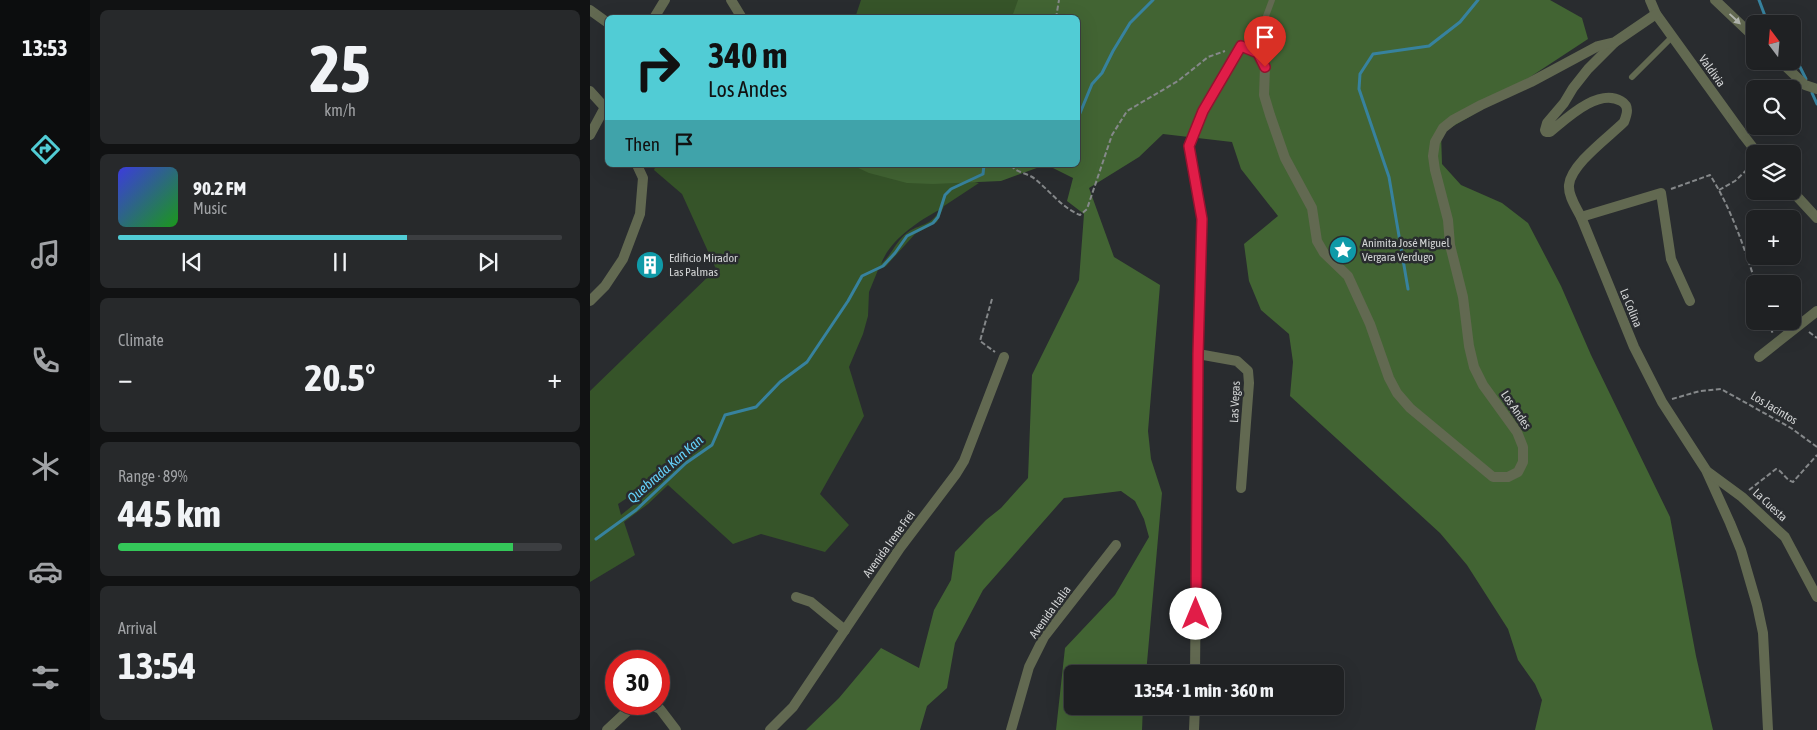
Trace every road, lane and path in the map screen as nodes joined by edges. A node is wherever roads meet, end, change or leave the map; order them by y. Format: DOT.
graph roads {
  1 [pos="665,0"];
  2 [pos="731,0"];
  3 [pos="1060,0"];
  4 [pos="1272,0"];
  5 [pos="1650,0"];
  6 [pos="1715,0"];
  7 [pos="590,10"];
  8 [pos="1656,14"];
  9 [pos="656,15"];
  10 [pos="740,15"];
  11 [pos="1057,15"];
  12 [pos="605,21"];
  13 [pos="1746,29"];
  14 [pos="1672,37"];
  15 [pos="1615,42"];
  16 [pos="1241,46"];
  17 [pos="1253,51"];
  18 [pos="1789,70"];
  19 [pos="1632,77"];
  20 [pos="1817,89"];
  21 [pos="590,91"];
  22 [pos="605,108"];
  23 [pos="605,111"];
  24 [pos="590,135"];
  25 [pos="1751,145"];
  26 [pos="638,167"];
  27 [pos="1012,167"];
  28 [pos="1746,171"];
  29 [pos="1719,190"];
  30 [pos="1661,193"];
  31 [pos="1800,200"];
  32 [pos="1581,217"];
  33 [pos="1817,218"];
  34 [pos="1753,275"];
  35 [pos="992,299"];
  36 [pos="590,300"];
  37 [pos="1690,301"];
  38 [pos="1817,311"];
  39 [pos="1198,354"];
  40 [pos="1004,357"];
  41 [pos="1760,357"];
  42 [pos="1662,402"];
  43 [pos="1817,446"];
  44 [pos="1817,456"];
  45 [pos="1706,470"];
  46 [pos="1241,488"];
  47 [pos="1742,496"];
  48 [pos="1116,545"];
  49 [pos="796,596"];
  50 [pos="1817,597"];
  51 [pos="845,630"];
  52 [pos="1195,665"];
  53 [pos="623,715"];
  54 [pos="665,715"];
  55 [pos="1196,715"];
  56 [pos="1197,728"];
  57 [pos="607,730"];
  58 [pos="676,730"];
  59 [pos="770,730"];
  60 [pos="1011,730"];
  61 [pos="1768,730"];
  1 -- 9 [label="street"];
  2 -- 10 [label="street"];
  3 -- 11 [label="path"];
  4 -- 17 [label="lane"];
  5 -- 8 [label="street, Valdivia"];
  6 -- 13 [label="street, one-way"];
  7 -- 12 [label="street"];
  8 -- 14 [label="street, Valdivia"];
  8 -- 15 [label="street, Los Andes"];
  14 -- 19 [label="lane"];
  14 -- 25 [label="street, Valdivia"];
  15 -- 17 [label="street, Los Andes"];
  15 -- 32 [label="street, La Colina"];
  16 -- 17 [label="street"];
  16 -- 27 [label="path"];
  16 -- 39 [label="street"];
  18 -- 20 [label="street"];
  21 -- 22 [label="street"];
  23 -- 24 [label="street"];
  26 -- 36 [label="street"];
  28 -- 29 [label="path"];
  29 -- 30 [label="path"];
  29 -- 34 [label="path"];
  30 -- 32 [label="street"];
  30 -- 37 [label="street"];
  31 -- 33 [label="street"];
  32 -- 42 [label="street, La Colina"];
  35 -- 40 [label="path"];
  38 -- 41 [label="street"];
  39 -- 46 [label="street, Las Vegas"];
  39 -- 52 [label="street"];
  40 -- 51 [label="street, Avenida Irene Frei"];
  42 -- 43 [label="path, Los Jacintos"];
  42 -- 45 [label="street, La Colina"];
  44 -- 47 [label="path"];
  45 -- 47 [label="street, La Cuesta"];
  45 -- 61 [label="street, La Colina"];
  47 -- 50 [label="street, La Cuesta"];
  48 -- 60 [label="street, Avenida Italia"];
  49 -- 51 [label="street"];
  51 -- 59 [label="street, Avenida Irene Frei"];
  53 -- 57 [label="street"];
  54 -- 58 [label="street"];
  55 -- 56 [label="street"];
}
